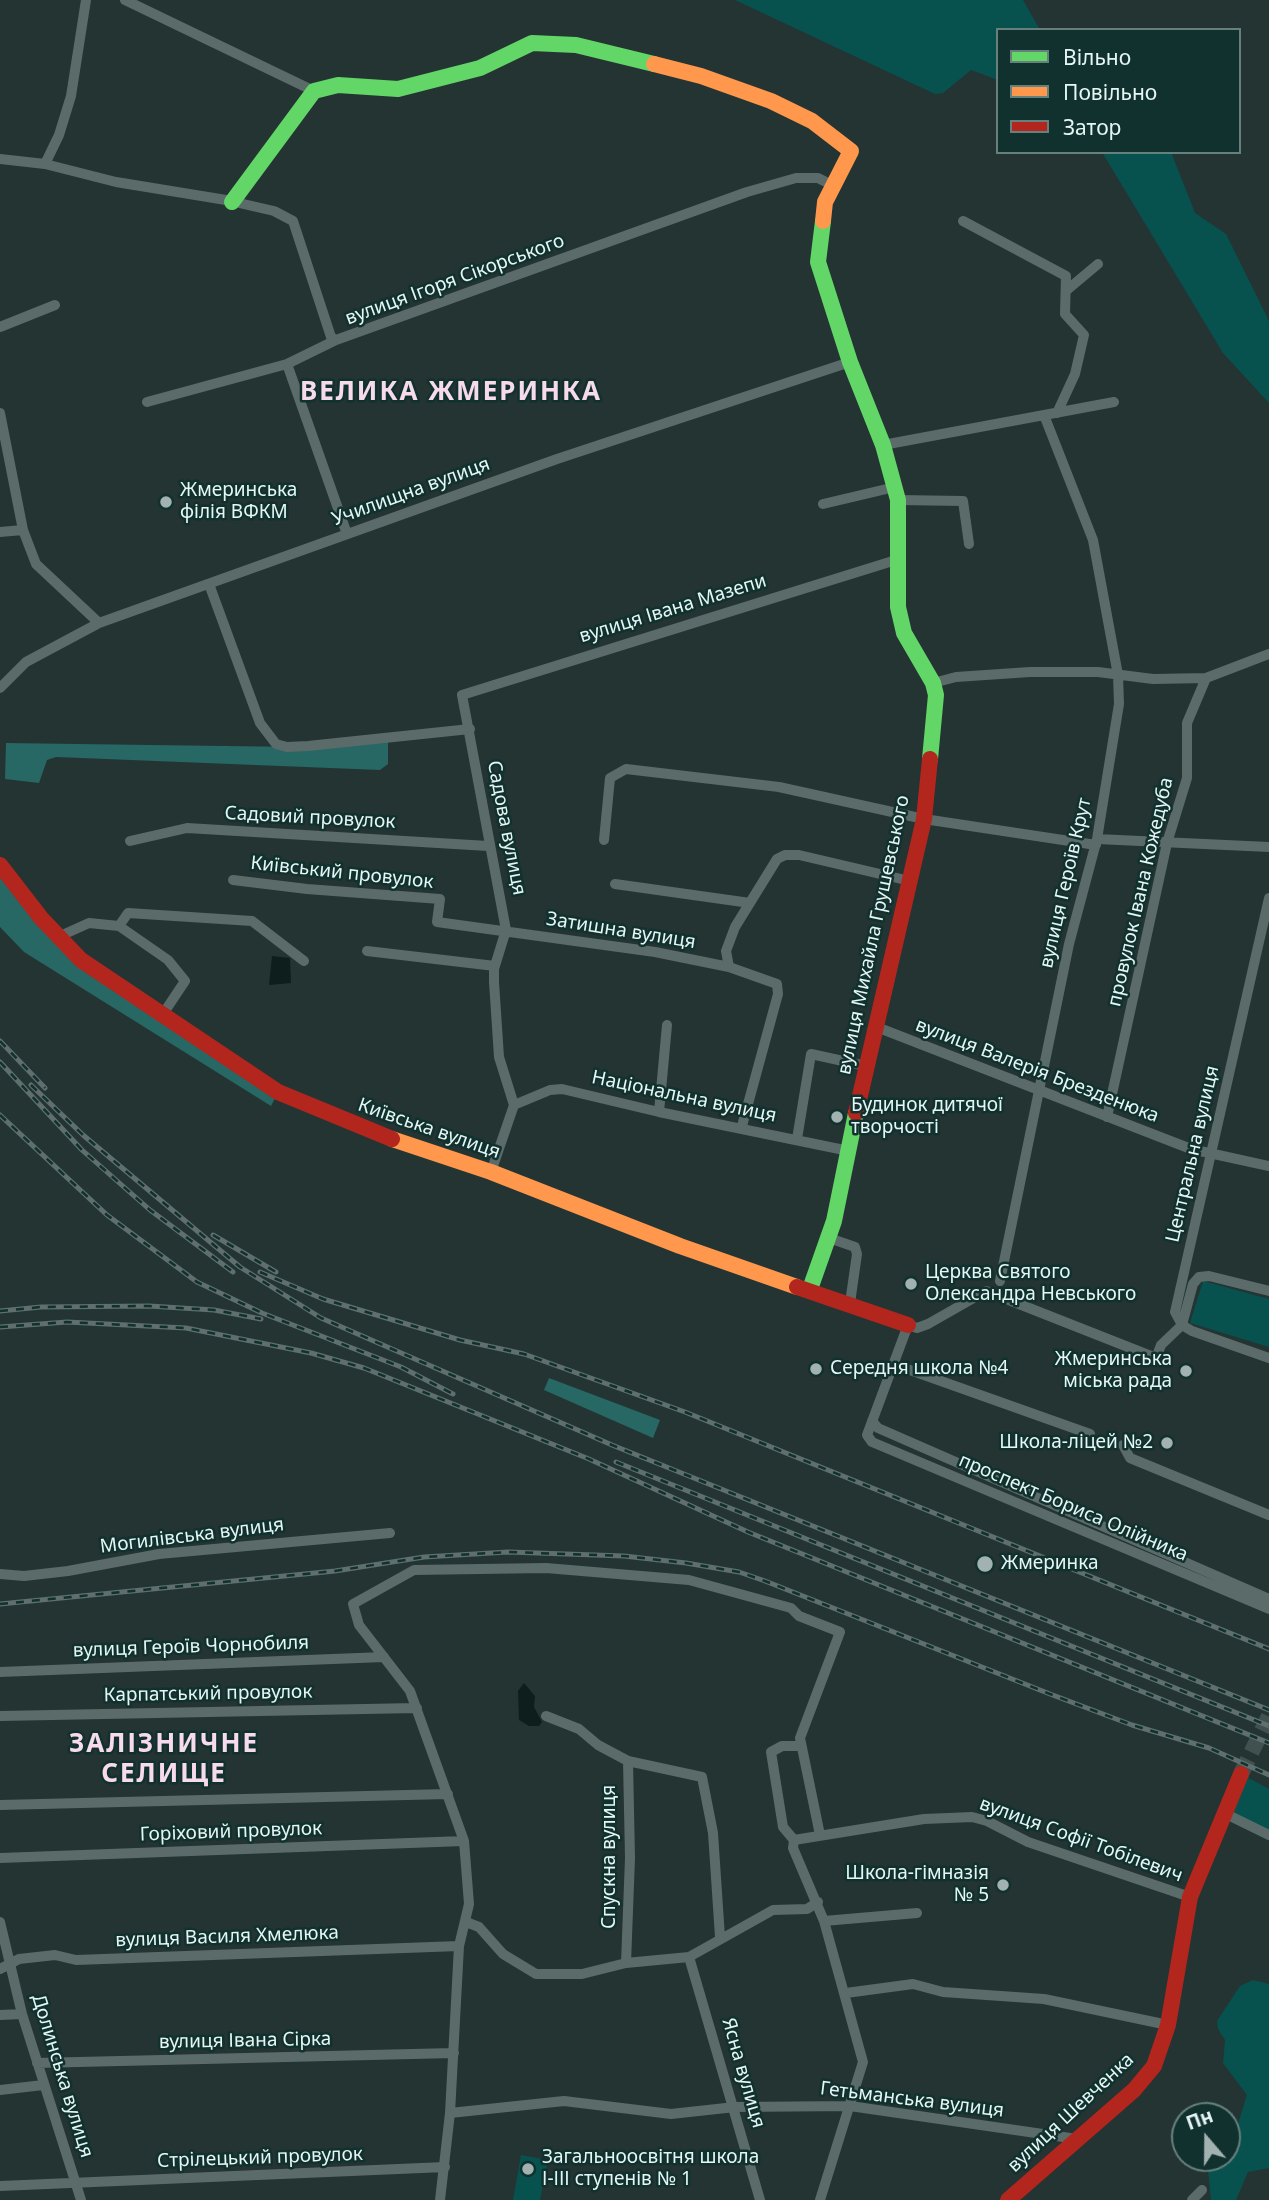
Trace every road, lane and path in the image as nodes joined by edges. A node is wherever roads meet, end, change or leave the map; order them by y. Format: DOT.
graph roads {
  1 [pos="86,0"];
  2 [pos="125,0"];
  3 [pos="314,91"];
  4 [pos="0,159"];
  5 [pos="45,164"];
  6 [pos="832,185"];
  7 [pos="232,202"];
  8 [pos="963,220"];
  9 [pos="1098,264"];
  10 [pos="1067,290"];
  11 [pos="55,305"];
  12 [pos="0,327"];
  13 [pos="336,341"];
  14 [pos="850,362"];
  15 [pos="287,364"];
  16 [pos="147,402"];
  17 [pos="1114,402"];
  18 [pos="1057,412"];
  19 [pos="0,413"];
  20 [pos="1044,415"];
  21 [pos="883,444"];
  22 [pos="896,494"];
  23 [pos="823,504"];
  24 [pos="23,530"];
  25 [pos="0,532"];
  26 [pos="347,534"];
  27 [pos="969,544"];
  28 [pos="896,560"];
  29 [pos="209,584"];
  30 [pos="99,623"];
  31 [pos="1269,654"];
  32 [pos="1118,676"];
  33 [pos="1206,678"];
  34 [pos="933,684"];
  35 [pos="0,688"];
  36 [pos="463,695"];
  37 [pos="470,729"];
  38 [pos="924,819"];
  39 [pos="604,840"];
  40 [pos="130,841"];
  41 [pos="1096,842"];
  42 [pos="1167,843"];
  43 [pos="488,846"];
  44 [pos="1269,847"];
  45 [pos="0,865"];
  46 [pos="233,880"];
  47 [pos="909,881"];
  48 [pos="615,884"];
  49 [pos="1269,898"];
  50 [pos="750,903"];
  51 [pos="119,926"];
  52 [pos="506,930"];
  53 [pos="58,937"];
  54 [pos="367,951"];
  55 [pos="304,961"];
  56 [pos="495,966"];
  57 [pos="729,967"];
  58 [pos="162,1017"];
  59 [pos="667,1025"];
  60 [pos="874,1026"];
  61 [pos="866,1066"];
  62 [pos="1039,1090"];
  63 [pos="513,1105"];
  64 [pos="659,1112"];
  65 [pos="1107,1116"];
  66 [pos="741,1126"];
  67 [pos="797,1139"];
  68 [pos="849,1151"];
  69 [pos="1212,1154"];
  70 [pos="1269,1166"];
  71 [pos="491,1171"];
  72 [pos="829,1238"];
  73 [pos="1000,1281"];
  74 [pos="810,1289"];
  75 [pos="1269,1291"];
  76 [pos="850,1303"];
  77 [pos="908,1325"];
  78 [pos="1182,1325"];
  79 [pos="1269,1358"];
  80 [pos="893,1364"];
  81 [pos="872,1421"];
  82 [pos="1090,1434"];
  83 [pos="1123,1446"];
  84 [pos="1269,1515"];
  85 [pos="390,1533"];
  86 [pos="0,1574"];
  87 [pos="1269,1599"];
  88 [pos="1269,1609"];
  89 [pos="384,1657"];
  90 [pos="0,1672"];
  91 [pos="416,1708"];
  92 [pos="0,1716"];
  93 [pos="546,1716"];
  94 [pos="801,1746"];
  95 [pos="628,1761"];
  96 [pos="1241,1774"];
  97 [pos="448,1794"];
  98 [pos="0,1805"];
  99 [pos="1224,1813"];
  100 [pos="820,1835"];
  101 [pos="1269,1835"];
  102 [pos="794,1840"];
  103 [pos="464,1841"];
  104 [pos="0,1858"];
  105 [pos="1190,1897"];
  106 [pos="818,1902"];
  107 [pos="917,1913"];
  108 [pos="824,1921"];
  109 [pos="0,1922"];
  110 [pos="466,1922"];
  111 [pos="720,1937"];
  112 [pos="459,1946"];
  113 [pos="689,1957"];
  114 [pos="626,1963"];
  115 [pos="12,1964"];
  116 [pos="0,1969"];
  117 [pos="846,1993"];
  118 [pos="22,2014"];
  119 [pos="0,2015"];
  120 [pos="1168,2025"];
  121 [pos="454,2053"];
  122 [pos="37,2063"];
  123 [pos="43,2085"];
  124 [pos="0,2090"];
  125 [pos="850,2106"];
  126 [pos="735,2107"];
  127 [pos="450,2113"];
  128 [pos="1077,2139"];
  129 [pos="444,2167"];
  130 [pos="76,2183"];
  131 [pos="0,2186"];
  132 [pos="1202,2190"];
  133 [pos="823,2199"];
  134 [pos="82,2200"];
  135 [pos="440,2200"];
  136 [pos="760,2200"];
  137 [pos="1008,2200"];
  138 [pos="1192,2200"];
  1 -- 5 [label="street"];
  2 -- 3 [label="street"];
  3 -- 6 [label="street, вулиця Михайла Грушевського"];
  3 -- 7 [label="street"];
  4 -- 5 [label="street, вулиця Ігоря Сікорського"];
  5 -- 7 [label="street, вулиця Ігоря Сікорського"];
  6 -- 13 [label="street, вулиця Ігоря Сікорського"];
  6 -- 14 [label="street, вулиця Михайла Грушевського"];
  7 -- 13 [label="street, вулиця Ігоря Сікорського"];
  8 -- 10 [label="street"];
  9 -- 10 [label="street"];
  10 -- 18 [label="street"];
  11 -- 12 [label="street"];
  13 -- 15 [label="street"];
  14 -- 21 [label="street, вулиця Михайла Грушевського"];
  14 -- 26 [label="street, Училищна вулиця"];
  15 -- 16 [label="street"];
  15 -- 26 [label="street"];
  17 -- 18 [label="street"];
  18 -- 20 [label="street"];
  19 -- 24 [label="street"];
  20 -- 21 [label="street"];
  20 -- 32 [label="street, вулиця Героїв Крут"];
  21 -- 22 [label="street, вулиця Михайла Грушевського"];
  22 -- 23 [label="street"];
  22 -- 27 [label="street"];
  22 -- 28 [label="street, вулиця Михайла Грушевського"];
  24 -- 25 [label="street"];
  24 -- 30 [label="street"];
  26 -- 29 [label="street, Училищна вулиця"];
  28 -- 34 [label="street, вулиця Михайла Грушевського"];
  28 -- 36 [label="street, вулиця Івана Мазепи"];
  29 -- 30 [label="street, Училищна вулиця"];
  29 -- 37 [label="street"];
  30 -- 35 [label="street, Училищна вулиця"];
  31 -- 33 [label="street"];
  32 -- 33 [label="street"];
  32 -- 34 [label="street"];
  32 -- 41 [label="street, вулиця Героїв Крут"];
  33 -- 42 [label="street, провулок Івана Кожедуба"];
  34 -- 38 [label="street, вулиця Михайла Грушевського"];
  36 -- 37 [label="street, Садова вулиця"];
  37 -- 43 [label="street, Садова вулиця"];
  38 -- 39 [label="street"];
  38 -- 41 [label="street"];
  38 -- 47 [label="street, вулиця Михайла Грушевського"];
  40 -- 43 [label="street, Садовий провулок"];
  41 -- 42 [label="street"];
  41 -- 62 [label="street, вулиця Героїв Крут"];
  42 -- 44 [label="street"];
  42 -- 65 [label="street, провулок Івана Кожедуба"];
  43 -- 52 [label="street, Садова вулиця"];
  45 -- 53 [label="street, Київська вулиця"];
  46 -- 52 [label="street, Київський провулок"];
  47 -- 50 [label="street"];
  47 -- 60 [label="street, вулиця Михайла Грушевського"];
  48 -- 50 [label="street"];
  49 -- 69 [label="street, Центральна вулиця"];
  50 -- 57 [label="street"];
  51 -- 53 [label="street"];
  51 -- 55 [label="street"];
  51 -- 58 [label="street"];
  52 -- 56 [label="street, Садова вулиця"];
  52 -- 57 [label="street, Затишна вулиця"];
  53 -- 58 [label="street, Київська вулиця"];
  54 -- 56 [label="street"];
  56 -- 63 [label="street, Садова вулиця"];
  57 -- 66 [label="street, Затишна вулиця"];
  58 -- 71 [label="street, Київська вулиця"];
  59 -- 64 [label="street"];
  60 -- 61 [label="street, вулиця Михайла Грушевського"];
  60 -- 62 [label="street, вулиця Валерія Брезденюка"];
  61 -- 67 [label="street"];
  61 -- 68 [label="street, вулиця Михайла Грушевського"];
  62 -- 65 [label="street, вулиця Валерія Брезденюка"];
  62 -- 73 [label="street, вулиця Героїв Крут"];
  63 -- 64 [label="street, Національна вулиця"];
  63 -- 71 [label="street"];
  64 -- 66 [label="street, Національна вулиця"];
  65 -- 69 [label="street, вулиця Валерія Брезденюка"];
  66 -- 67 [label="street, Національна вулиця"];
  67 -- 68 [label="street, Національна вулиця"];
  68 -- 72 [label="street, вулиця Михайла Грушевського"];
  69 -- 70 [label="street, вулиця Валерія Брезденюка"];
  69 -- 78 [label="street, Центральна вулиця"];
  71 -- 74 [label="street, Київська вулиця"];
  72 -- 74 [label="street, вулиця Михайла Грушевського"];
  72 -- 76 [label="street"];
  74 -- 76 [label="street, Київська вулиця"];
  75 -- 78 [label="street"];
  76 -- 77 [label="street, Київська вулиця"];
  77 -- 78 [label="street"];
  77 -- 80 [label="street"];
  78 -- 79 [label="street"];
  80 -- 81 [label="street"];
  80 -- 82 [label="street"];
  81 -- 87 [label="street, проспект Бориса Олійника"];
  81 -- 88 [label="street, проспект Бориса Олійника"];
  83 -- 84 [label="street"];
  85 -- 86 [label="street, Могилівська вулиця"];
  89 -- 90 [label="street, вулиця Героїв Чорнобиля"];
  89 -- 91 [label="street"];
  89 -- 94 [label="street"];
  91 -- 92 [label="street, Карпатський провулок"];
  91 -- 97 [label="street"];
  93 -- 95 [label="street, Спускна вулиця"];
  94 -- 100 [label="street"];
  94 -- 102 [label="street"];
  95 -- 111 [label="street"];
  95 -- 114 [label="street, Спускна вулиця"];
  96 -- 99 [label="street, вулиця Шевченка"];
  97 -- 98 [label="street"];
  97 -- 103 [label="street"];
  99 -- 101 [label="street"];
  99 -- 105 [label="street, вулиця Шевченка"];
  100 -- 102 [label="street, вулиця Софії Тобілевич"];
  100 -- 105 [label="street, вулиця Софії Тобілевич"];
  102 -- 106 [label="street"];
  103 -- 104 [label="street, Горіховий провулок"];
  103 -- 110 [label="street"];
  105 -- 120 [label="street, вулиця Шевченка"];
  106 -- 108 [label="street"];
  106 -- 111 [label="street"];
  107 -- 108 [label="street"];
  108 -- 117 [label="street"];
  109 -- 115 [label="street, Долинська вулиця"];
  110 -- 112 [label="street"];
  110 -- 114 [label="street"];
  111 -- 113 [label="street"];
  112 -- 115 [label="street, вулиця Василя Хмелюка"];
  112 -- 121 [label="street"];
  113 -- 114 [label="street"];
  113 -- 126 [label="street, Ясна вулиця"];
  115 -- 116 [label="street, вулиця Василя Хмелюка"];
  115 -- 118 [label="street, Долинська вулиця"];
  117 -- 120 [label="street"];
  117 -- 125 [label="street"];
  118 -- 119 [label="street"];
  118 -- 122 [label="street, Долинська вулиця"];
  120 -- 128 [label="street, вулиця Шевченка"];
  121 -- 122 [label="street, вулиця Івана Сірка"];
  121 -- 127 [label="street"];
  122 -- 123 [label="street, Долинська вулиця"];
  123 -- 124 [label="street"];
  123 -- 130 [label="street, Долинська вулиця"];
  125 -- 126 [label="street, Гетьманська вулиця"];
  125 -- 128 [label="street, Гетьманська вулиця"];
  125 -- 133 [label="street"];
  126 -- 127 [label="street, Гетьманська вулиця"];
  126 -- 136 [label="street, Ясна вулиця"];
  127 -- 129 [label="street"];
  128 -- 137 [label="street, вулиця Шевченка"];
  129 -- 130 [label="street, Стрілецький провулок"];
  129 -- 135 [label="street"];
  130 -- 131 [label="street, Стрілецький провулок"];
  130 -- 134 [label="street, Долинська вулиця"];
  132 -- 138 [label="street"];
}
